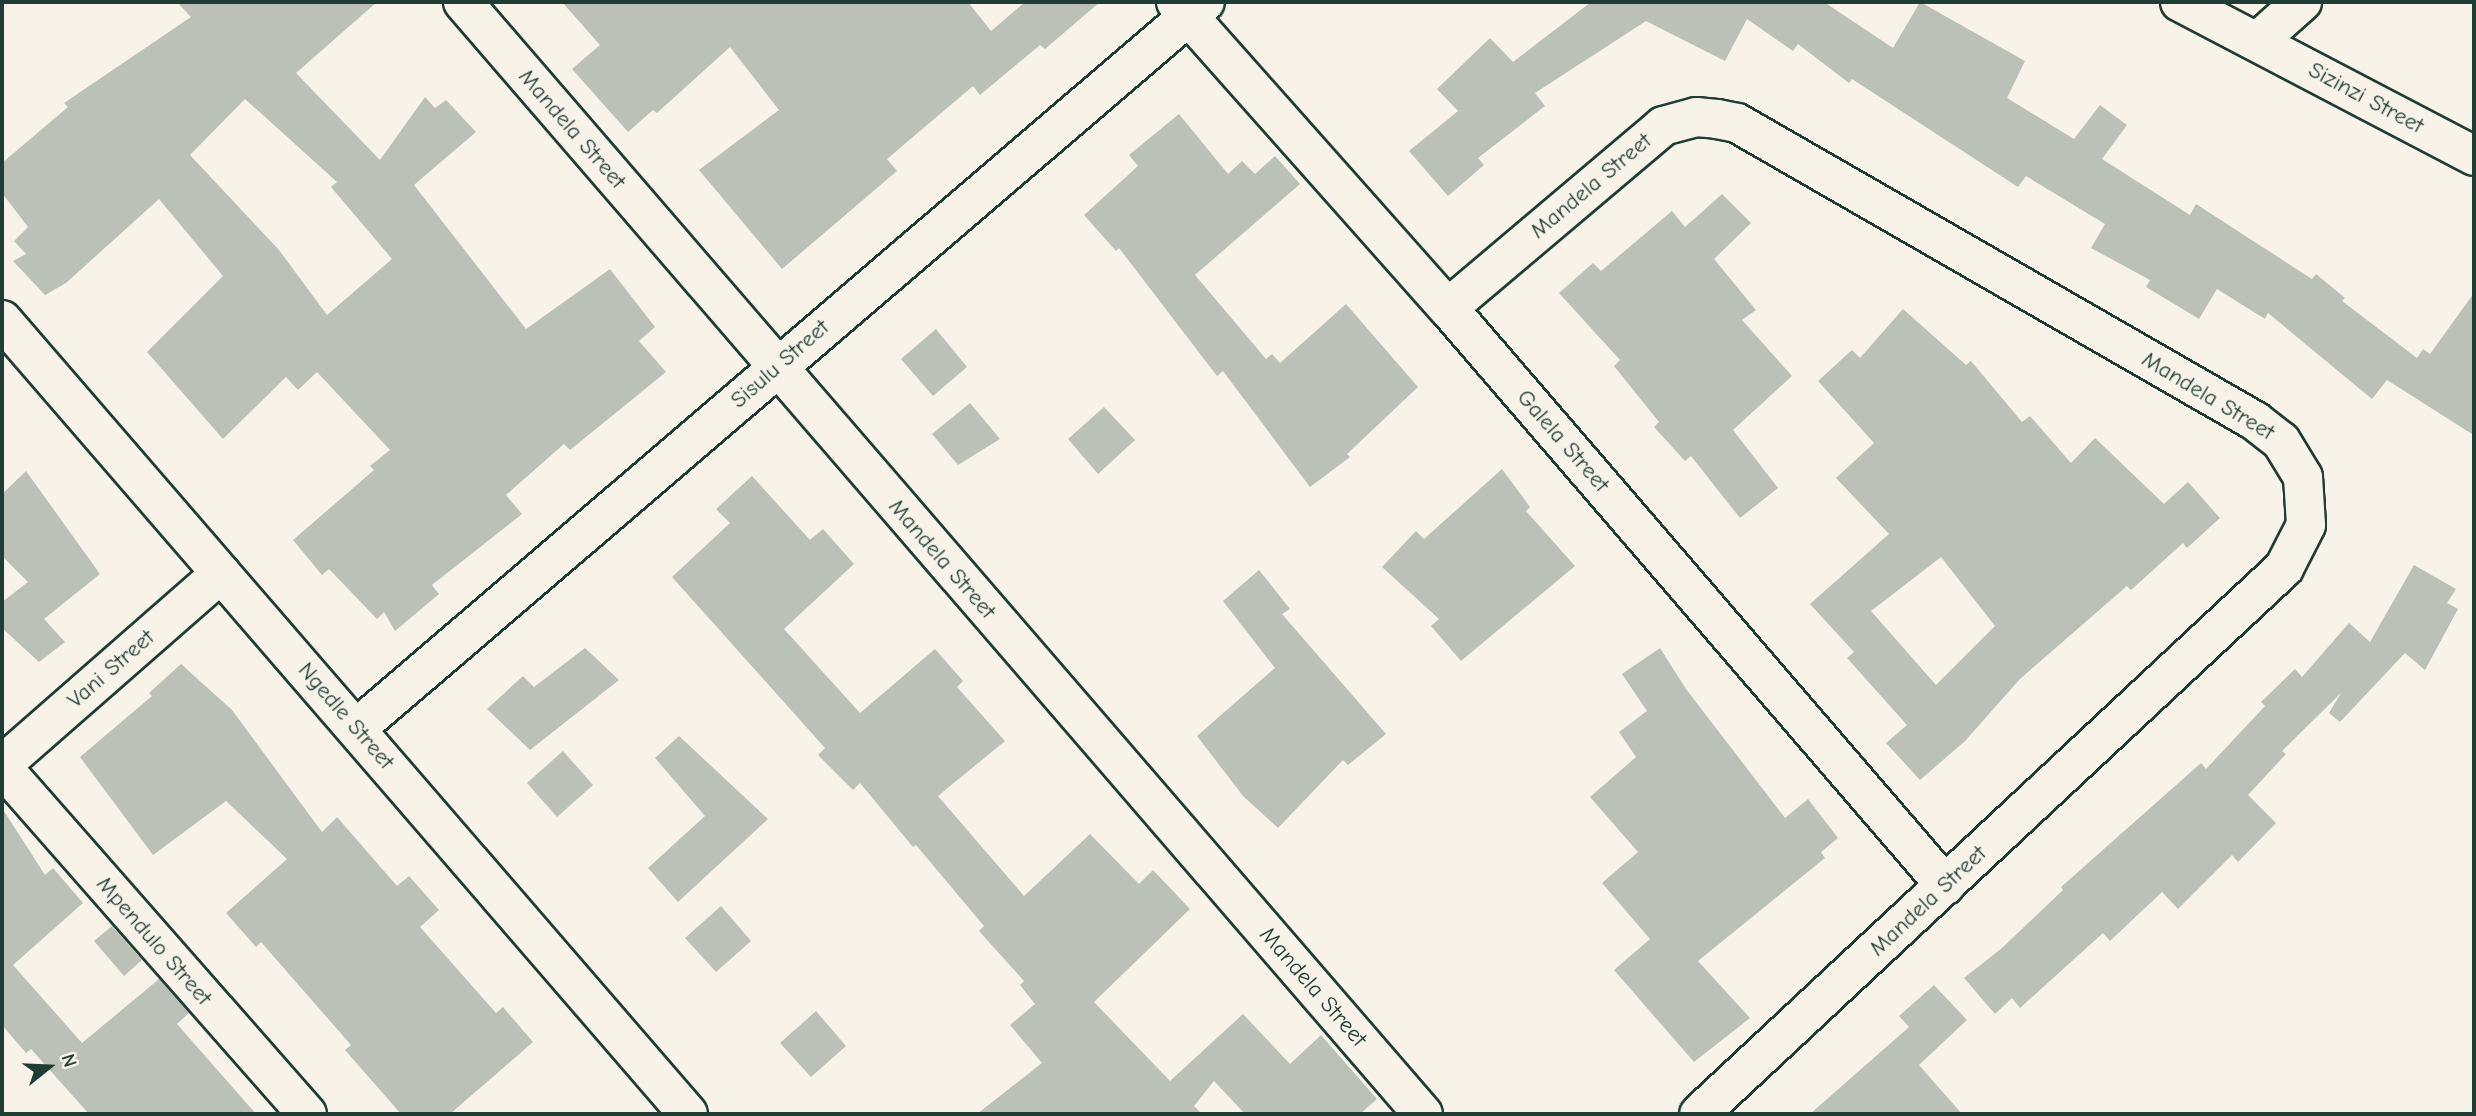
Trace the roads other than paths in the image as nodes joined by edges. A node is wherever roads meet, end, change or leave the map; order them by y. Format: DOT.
graph roads {
  1 [pos="463,2"];
  2 [pos="2180,2"];
  3 [pos="2302,2"];
  4 [pos="1190,6"];
  5 [pos="2259,41"];
  6 [pos="2474,156"];
  7 [pos="1448,308"];
  8 [pos="2,320"];
  9 [pos="776,367"];
  10 [pos="221,573"];
  11 [pos="357,729"];
  12 [pos="2,766"];
  13 [pos="1945,885"];
  14 [pos="307,1114"];
  15 [pos="688,1114"];
  16 [pos="1423,1114"];
  17 [pos="1699,1114"];
  1 -- 9 [label="street, Mandela Street"];
  2 -- 5 [label="street, Sizinzi Street"];
  3 -- 5 [label="street"];
  4 -- 7 [label="street, Galela Street"];
  4 -- 9 [label="street, Sisulu Street"];
  5 -- 6 [label="street, Sizinzi Street"];
  7 -- 13 [label="street, Galela Street"];
  7 -- 13 [label="street, Mandela Street"];
  8 -- 10 [label="street, Ngedle Street"];
  9 -- 11 [label="street, Sisulu Street"];
  9 -- 16 [label="street, Mandela Street"];
  10 -- 11 [label="street, Ngedle Street"];
  10 -- 12 [label="street, Vani Street"];
  11 -- 15 [label="street, Ngedle Street"];
  12 -- 14 [label="street, Mpendulo Street"];
  13 -- 17 [label="street, Mandela Street"];
}
